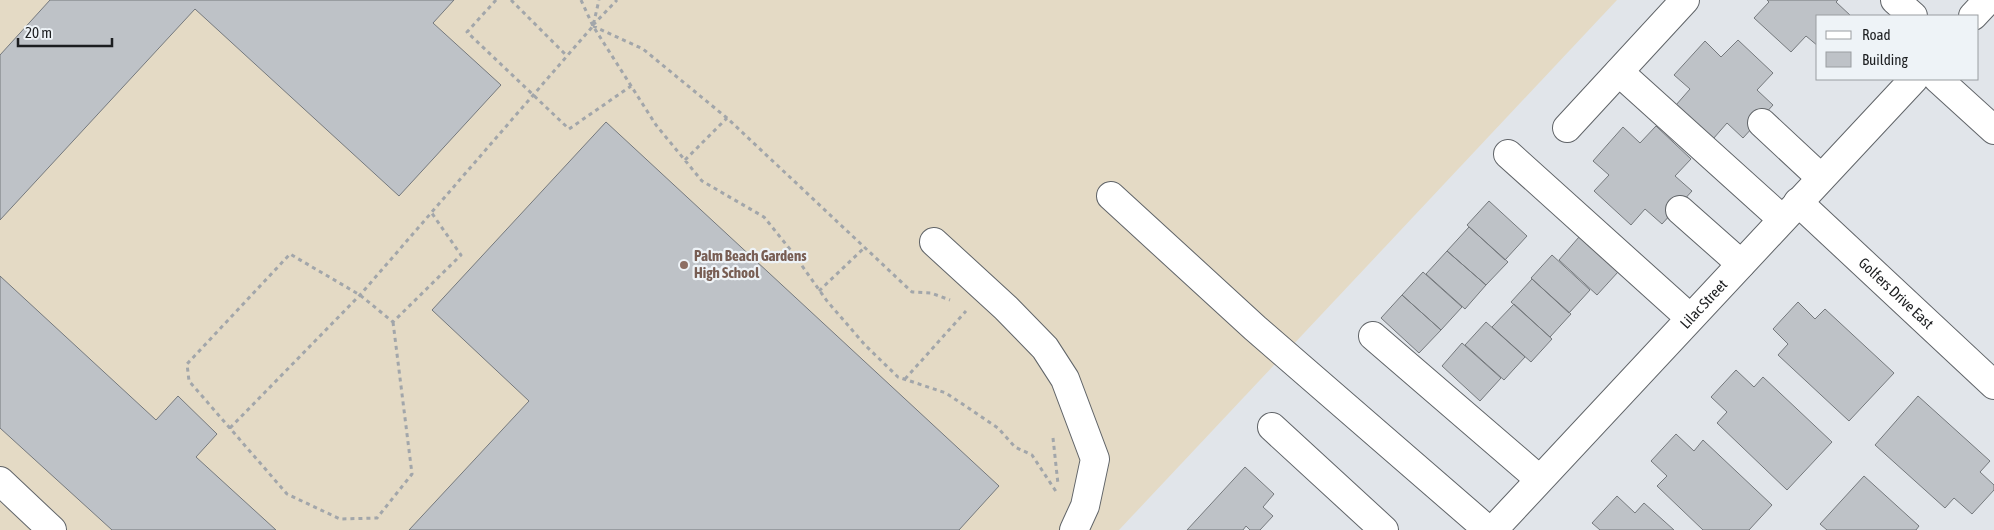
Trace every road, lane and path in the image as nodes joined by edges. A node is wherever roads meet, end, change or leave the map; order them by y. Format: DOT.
graph roads {
  1 [pos="496,0"];
  2 [pos="511,0"];
  3 [pos="581,0"];
  4 [pos="599,0"];
  5 [pos="617,0"];
  6 [pos="1685,0"];
  7 [pos="1895,0"];
  8 [pos="1988,0"];
  9 [pos="1912,15"];
  10 [pos="1974,15"];
  11 [pos="593,26"];
  12 [pos="567,56"];
  13 [pos="1619,72"];
  14 [pos="1939,80"];
  15 [pos="1906,82"];
  16 [pos="631,86"];
  17 [pos="532,96"];
  18 [pos="727,118"];
  19 [pos="1762,123"];
  20 [pos="1567,128"];
  21 [pos="1994,130"];
  22 [pos="1508,154"];
  23 [pos="685,160"];
  24 [pos="1821,178"];
  25 [pos="1111,196"];
  26 [pos="1680,210"];
  27 [pos="1790,210"];
  28 [pos="431,212"];
  29 [pos="934,242"];
  30 [pos="865,247"];
  31 [pos="1740,264"];
  32 [pos="819,291"];
  33 [pos="360,295"];
  34 [pos="954,301"];
  35 [pos="970,306"];
  36 [pos="1690,318"];
  37 [pos="393,322"];
  38 [pos="1373,336"];
  39 [pos="906,380"];
  40 [pos="1994,385"];
  41 [pos="1272,427"];
  42 [pos="230,428"];
  43 [pos="1053,430"];
  44 [pos="1539,480"];
  45 [pos="0,481"];
  46 [pos="52,530"];
  47 [pos="1074,530"];
  48 [pos="1384,530"];
  49 [pos="1488,530"];
  50 [pos="1493,530"];
  1 -- 17 [label="path"];
  2 -- 12 [label="path"];
  3 -- 11 [label="path"];
  4 -- 11 [label="path"];
  5 -- 11 [label="path"];
  6 -- 13 [label="street"];
  7 -- 9 [label="street"];
  8 -- 10 [label="street"];
  11 -- 12 [label="path"];
  11 -- 16 [label="path"];
  11 -- 18 [label="path"];
  12 -- 17 [label="path"];
  13 -- 20 [label="street"];
  13 -- 27 [label="street, Golfers Drive East"];
  14 -- 21 [label="street"];
  15 -- 24 [label="street, Lilac Street"];
  16 -- 17 [label="path"];
  16 -- 23 [label="path"];
  17 -- 28 [label="path"];
  18 -- 23 [label="path"];
  18 -- 30 [label="path"];
  19 -- 24 [label="street"];
  22 -- 36 [label="street"];
  23 -- 32 [label="path"];
  24 -- 27 [label="street, Lilac Street"];
  25 -- 49 [label="street"];
  26 -- 31 [label="street"];
  27 -- 31 [label="street, Lilac Street"];
  27 -- 40 [label="street, Golfers Drive East"];
  28 -- 33 [label="path"];
  28 -- 37 [label="path"];
  29 -- 47 [label="street"];
  30 -- 32 [label="path"];
  30 -- 34 [label="path"];
  31 -- 36 [label="street, Lilac Street"];
  32 -- 39 [label="path"];
  33 -- 37 [label="path"];
  33 -- 42 [label="path"];
  33 -- 42 [label="path"];
  35 -- 39 [label="path"];
  36 -- 44 [label="street, Lilac Street"];
  37 -- 42 [label="path"];
  38 -- 44 [label="street"];
  39 -- 43 [label="path"];
  41 -- 48 [label="street"];
  44 -- 50 [label="street, Lilac Street"];
  45 -- 46 [label="street"];
}
